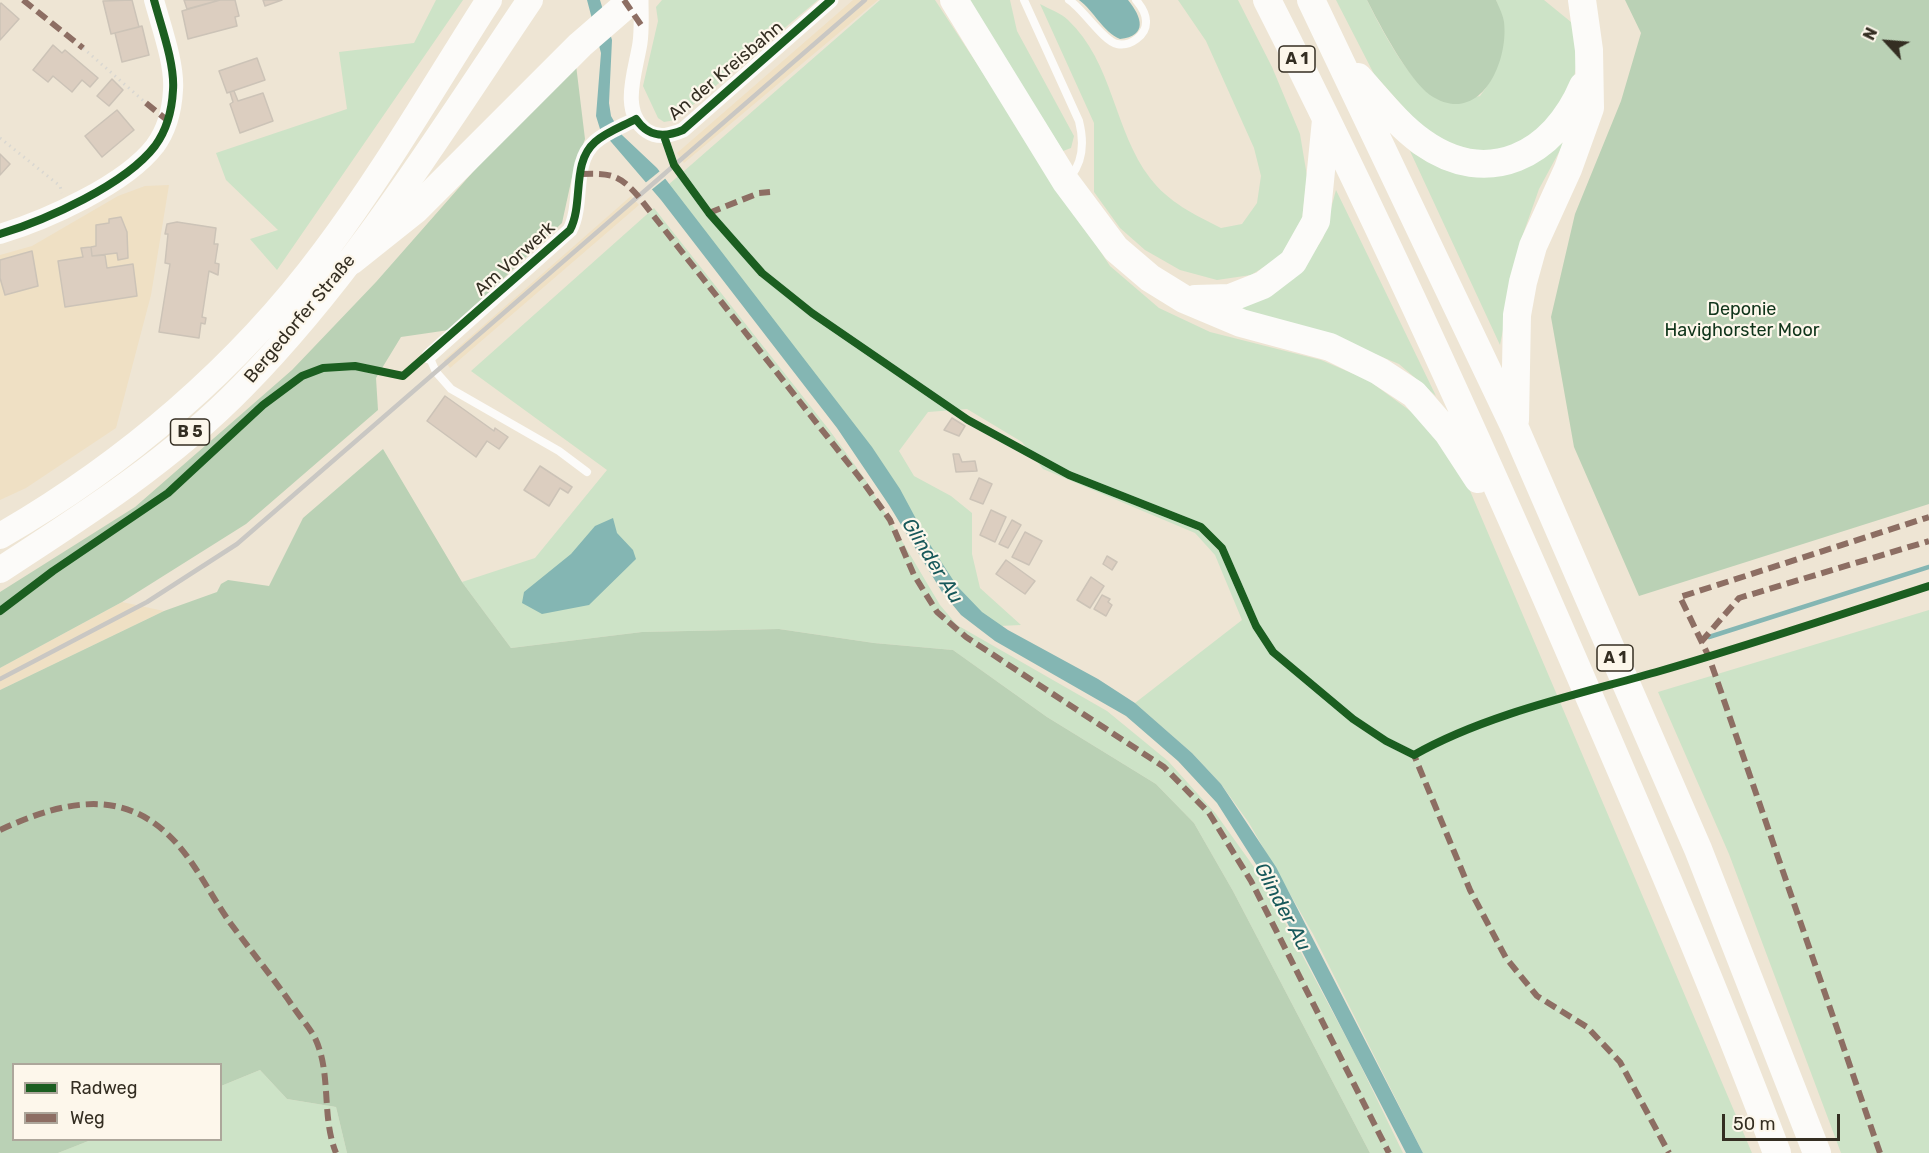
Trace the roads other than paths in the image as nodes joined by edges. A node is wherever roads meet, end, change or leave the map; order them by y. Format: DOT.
graph roads {
  1 [pos="154,0"];
  2 [pos="489,0"];
  3 [pos="530,0"];
  4 [pos="632,0"];
  5 [pos="641,0"];
  6 [pos="831,0"];
  7 [pos="954,0"];
  8 [pos="1024,0"];
  9 [pos="1069,0"];
  10 [pos="1136,0"];
  11 [pos="1267,0"];
  12 [pos="1311,0"];
  13 [pos="1582,0"];
  14 [pos="1340,59"];
  15 [pos="1590,67"];
  16 [pos="1327,118"];
  17 [pos="636,119"];
  18 [pos="664,136"];
  19 [pos="1066,182"];
  20 [pos="0,234"];
  21 [pos="351,261"];
  22 [pos="1184,299"];
  23 [pos="429,356"];
  24 [pos="1515,428"];
  25 [pos="586,472"];
  26 [pos="1509,510"];
  27 [pos="0,536"];
  28 [pos="0,570"];
  29 [pos="1414,755"];
  30 [pos="1777,1153"];
  31 [pos="1817,1153"];
  1 -- 20 [label="street"];
  2 -- 27 [label="highway, Bergedorfer Straße / B 5"];
  3 -- 21 [label="highway, Bergedorfer Straße / B 5"];
  4 -- 21 [label="highway"];
  5 -- 17 [label="street"];
  6 -- 18 [label="street, An der Kreisbahn"];
  7 -- 19 [label="highway"];
  8 -- 19 [label="lane"];
  9 -- 10 [label="lane"];
  11 -- 16 [label="highway, A 1"];
  12 -- 14 [label="highway, A 1"];
  13 -- 15 [label="highway"];
  14 -- 15 [label="highway"];
  14 -- 24 [label="highway, A 1"];
  15 -- 24 [label="highway"];
  16 -- 22 [label="highway"];
  16 -- 26 [label="highway, A 1"];
  17 -- 18 [label="street"];
  17 -- 23 [label="street, Am Vorwerk"];
  18 -- 29 [label="lane"];
  19 -- 22 [label="highway"];
  21 -- 28 [label="highway, Bergedorfer Straße / B 5"];
  22 -- 26 [label="highway"];
  23 -- 25 [label="lane, Am Vorwerk"];
  24 -- 31 [label="highway, A 1"];
  26 -- 30 [label="highway, A 1"];
}
